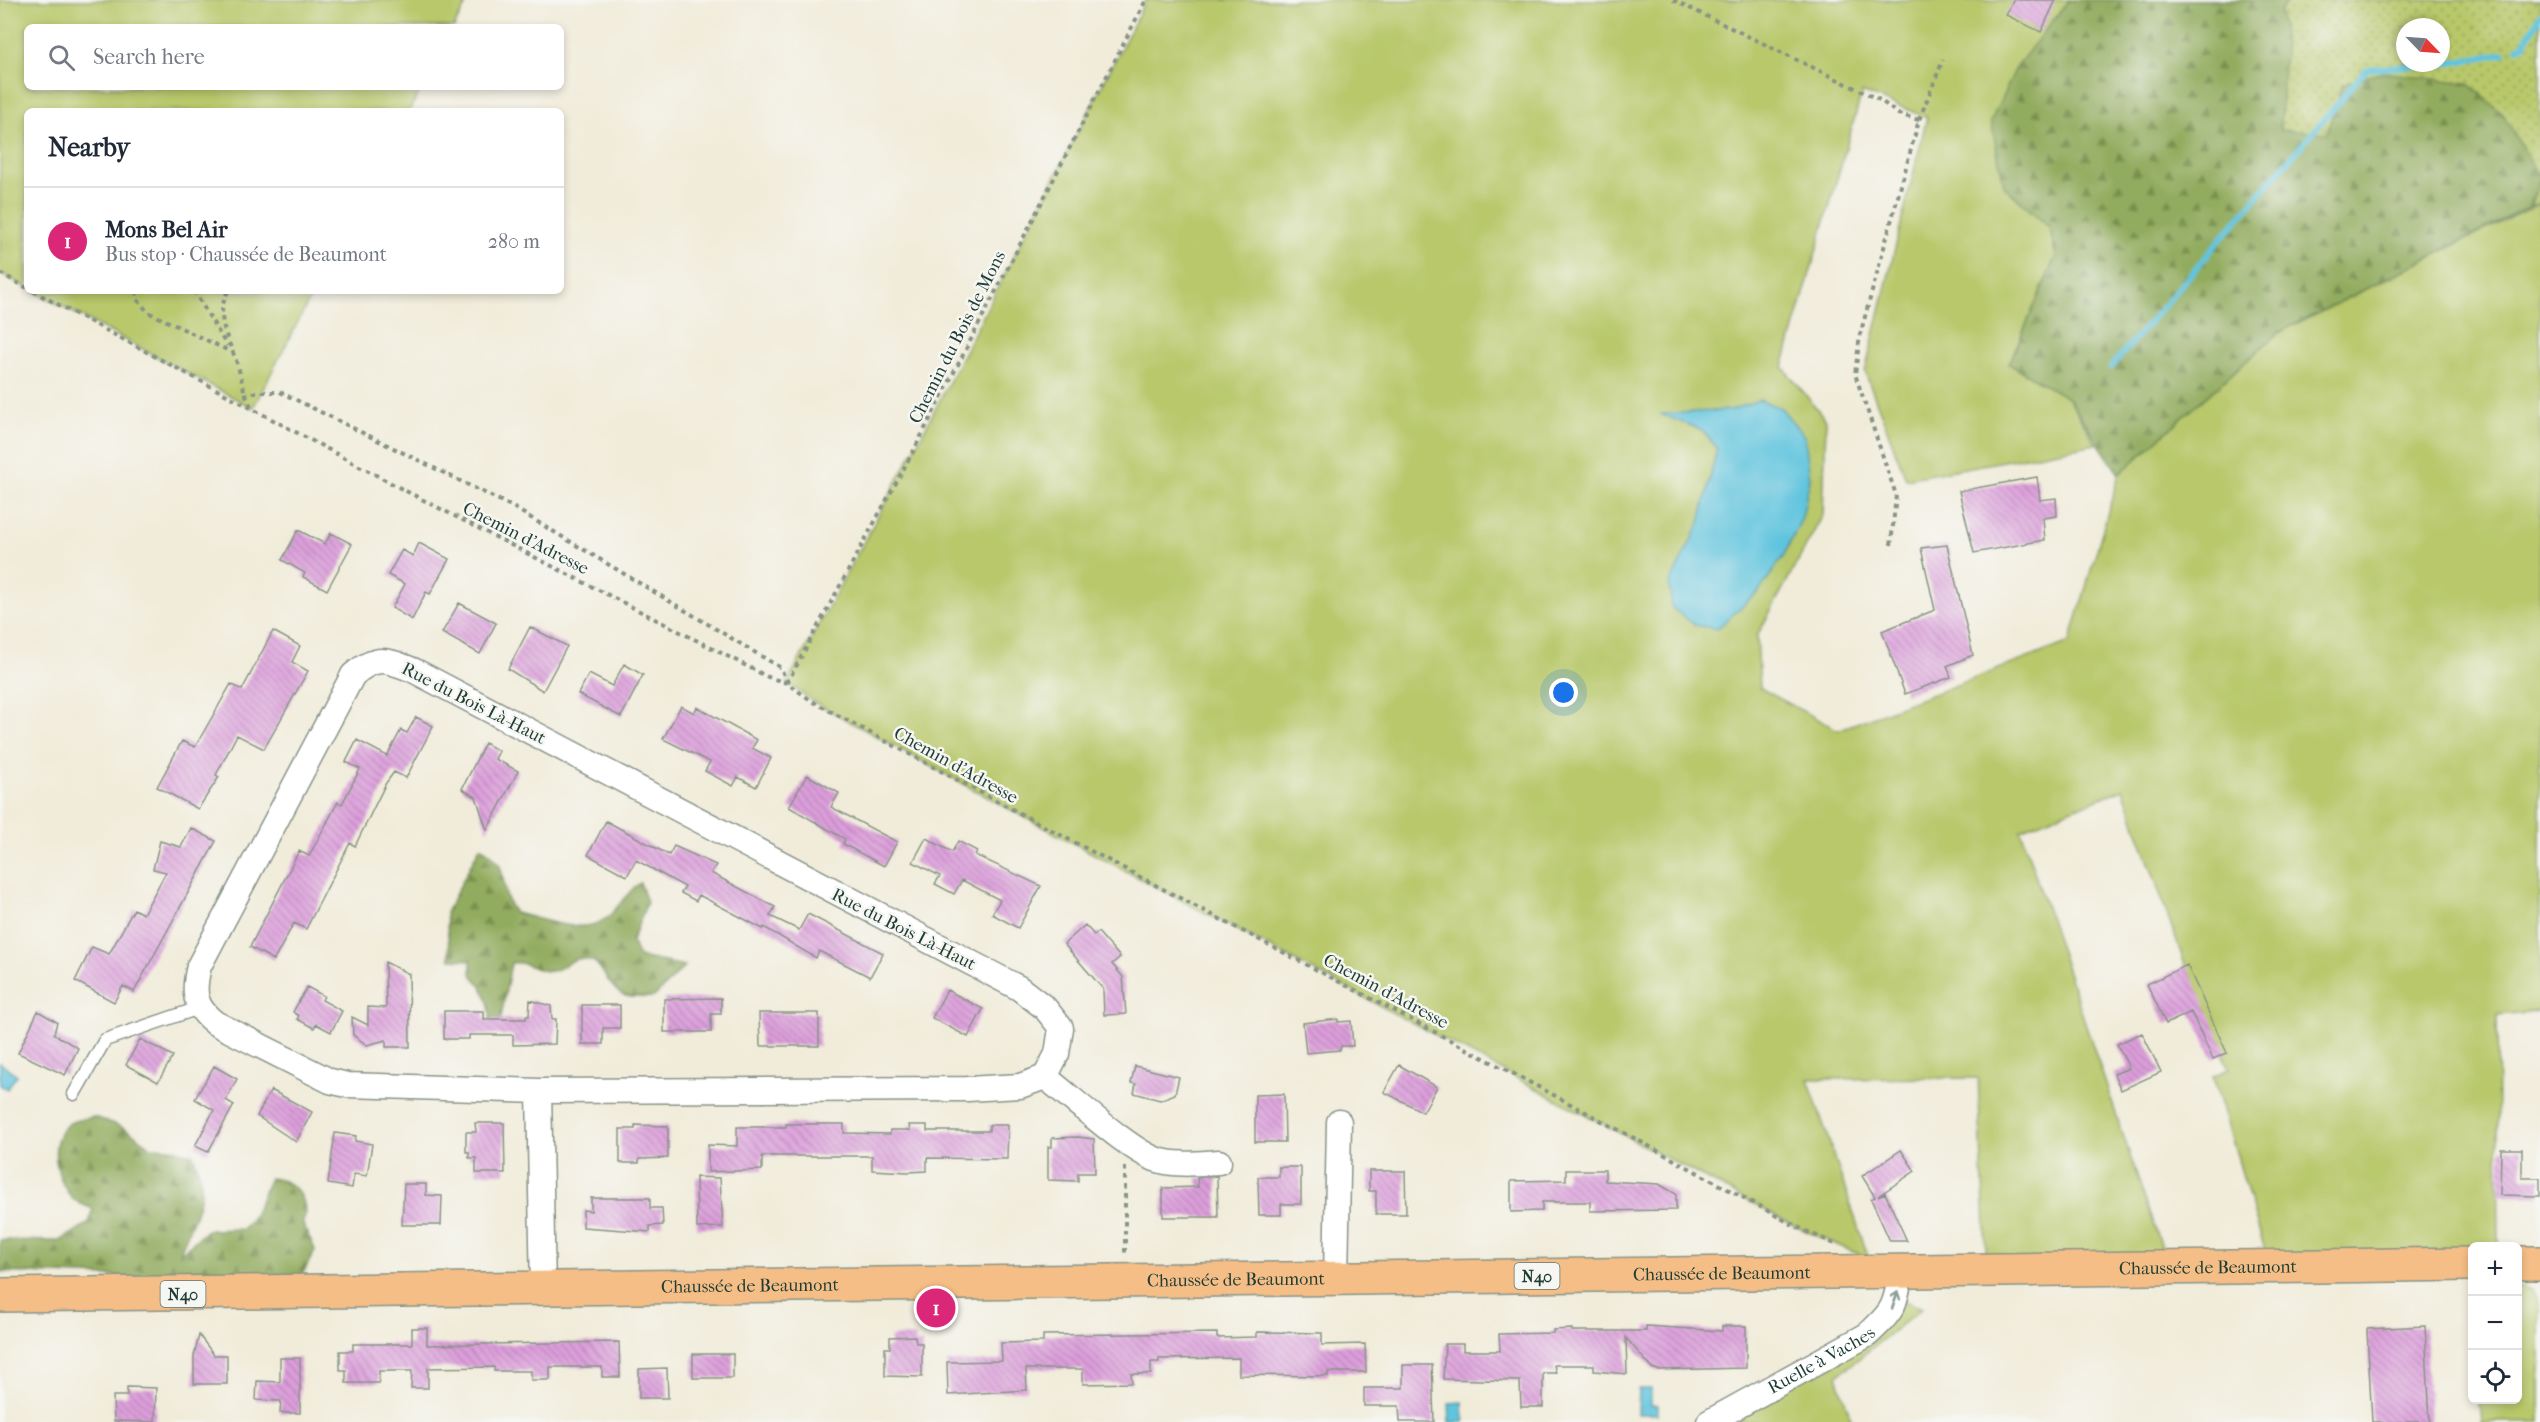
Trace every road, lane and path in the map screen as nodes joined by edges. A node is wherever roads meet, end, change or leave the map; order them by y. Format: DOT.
graph roads {
  1 [pos="1146,0"];
  2 [pos="1673,0"];
  3 [pos="1943,60"];
  4 [pos="1919,120"];
  5 [pos="0,273"];
  6 [pos="24,286"];
  7 [pos="39,294"];
  8 [pos="136,294"];
  9 [pos="196,294"];
  10 [pos="226,294"];
  11 [pos="230,351"];
  12 [pos="244,395"];
  13 [pos="253,408"];
  14 [pos="1891,545"];
  15 [pos="787,683"];
  16 [pos="199,1008"];
  17 [pos="1045,1077"];
  18 [pos="539,1091"];
  19 [pos="74,1094"];
  20 [pos="1339,1122"];
  21 [pos="1125,1139"];
  22 [pos="1219,1162"];
  23 [pos="1836,1245"];
  24 [pos="2522,1263"];
  25 [pos="2540,1263"];
  26 [pos="2468,1264"];
  27 [pos="1900,1272"];
  28 [pos="1336,1280"];
  29 [pos="1127,1282"];
  30 [pos="543,1289"];
  31 [pos="0,1295"];
  32 [pos="1709,1422"];
  1 -- 15 [label="path, Chemin du Bois de Mons"];
  2 -- 4 [label="path"];
  3 -- 4 [label="path"];
  4 -- 14 [label="path"];
  5 -- 6 [label="path"];
  7 -- 13 [label="path, Chemin d'Adresse"];
  8 -- 11 [label="path"];
  9 -- 11 [label="path"];
  10 -- 11 [label="path"];
  11 -- 12 [label="path"];
  12 -- 13 [label="path"];
  12 -- 15 [label="path"];
  13 -- 15 [label="path, Chemin d'Adresse"];
  15 -- 23 [label="path, Chemin d'Adresse"];
  16 -- 17 [label="street, Rue du Bois Là-Haut"];
  16 -- 18 [label="street"];
  16 -- 19 [label="lane"];
  17 -- 18 [label="street"];
  17 -- 21 [label="street"];
  18 -- 30 [label="street"];
  20 -- 28 [label="street"];
  21 -- 22 [label="street"];
  21 -- 29 [label="path"];
  24 -- 25 [label="main road"];
  26 -- 27 [label="main road, Chaussée de Beaumont / N40"];
  27 -- 28 [label="main road, Chaussée de Beaumont / N40"];
  32 -- 27 [label="street, Ruelle à Vaches, one-way"];
  28 -- 29 [label="main road, Chaussée de Beaumont / N40"];
  29 -- 30 [label="main road, Chaussée de Beaumont / N40"];
  30 -- 31 [label="main road, Chaussée de Beaumont / N40"];
}
